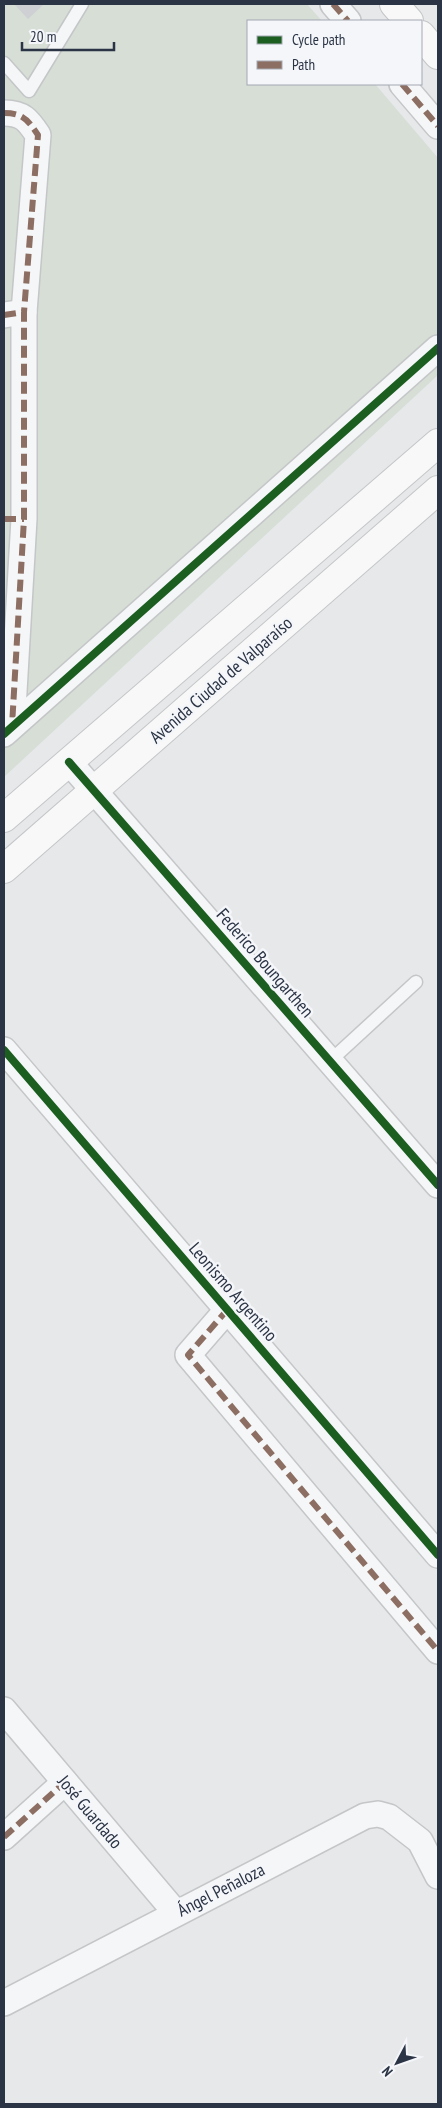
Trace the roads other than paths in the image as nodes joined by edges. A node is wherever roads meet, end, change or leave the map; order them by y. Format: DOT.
graph roads {
  1 [pos="82,4"];
  2 [pos="333,4"];
  3 [pos="394,4"];
  4 [pos="347,20"];
  5 [pos="408,20"];
  6 [pos="422,36"];
  7 [pos="438,55"];
  8 [pos="4,63"];
  9 [pos="403,85"];
  10 [pos="19,105"];
  11 [pos="438,126"];
  12 [pos="14,313"];
  13 [pos="438,348"];
  14 [pos="438,443"];
  15 [pos="437,494"];
  16 [pos="14,519"];
  17 [pos="8,730"];
  18 [pos="69,762"];
  19 [pos="95,791"];
  20 [pos="4,818"];
  21 [pos="4,869"];
  22 [pos="416,982"];
  23 [pos="4,1050"];
  24 [pos="330,1060"];
  25 [pos="438,1185"];
  26 [pos="228,1309"];
  27 [pos="438,1555"];
  28 [pos="438,1651"];
  29 [pos="4,1710"];
  30 [pos="65,1782"];
  31 [pos="429,1836"];
  32 [pos="4,1837"];
  33 [pos="438,1876"];
  34 [pos="176,1913"];
  35 [pos="4,2003"];
  1 -- 10 [label="lane"];
  2 -- 4 [label="street"];
  3 -- 5 [label="main road"];
  6 -- 7 [label="main road"];
  8 -- 10 [label="lane"];
  9 -- 11 [label="street"];
  10 -- 12 [label="street"];
  12 -- 16 [label="street"];
  13 -- 17 [label="street"];
  14 -- 18 [label="main road"];
  15 -- 19 [label="main road, Avenida Ciudad de Valparaíso"];
  16 -- 17 [label="street"];
  18 -- 19 [label="street, Federico Boungarthen"];
  18 -- 20 [label="main road"];
  19 -- 21 [label="main road, Avenida Ciudad de Valparaíso"];
  19 -- 24 [label="street, Federico Boungarthen"];
  22 -- 24 [label="lane"];
  23 -- 26 [label="street, Leonismo Argentino"];
  24 -- 25 [label="street, Federico Boungarthen"];
  26 -- 27 [label="street, Leonismo Argentino"];
  26 -- 28 [label="street"];
  29 -- 30 [label="street, José Guardado"];
  30 -- 32 [label="street"];
  30 -- 34 [label="street, José Guardado"];
  31 -- 33 [label="street"];
  31 -- 34 [label="street, Ángel Peñaloza"];
  34 -- 35 [label="street, Ángel Peñaloza"];
}
